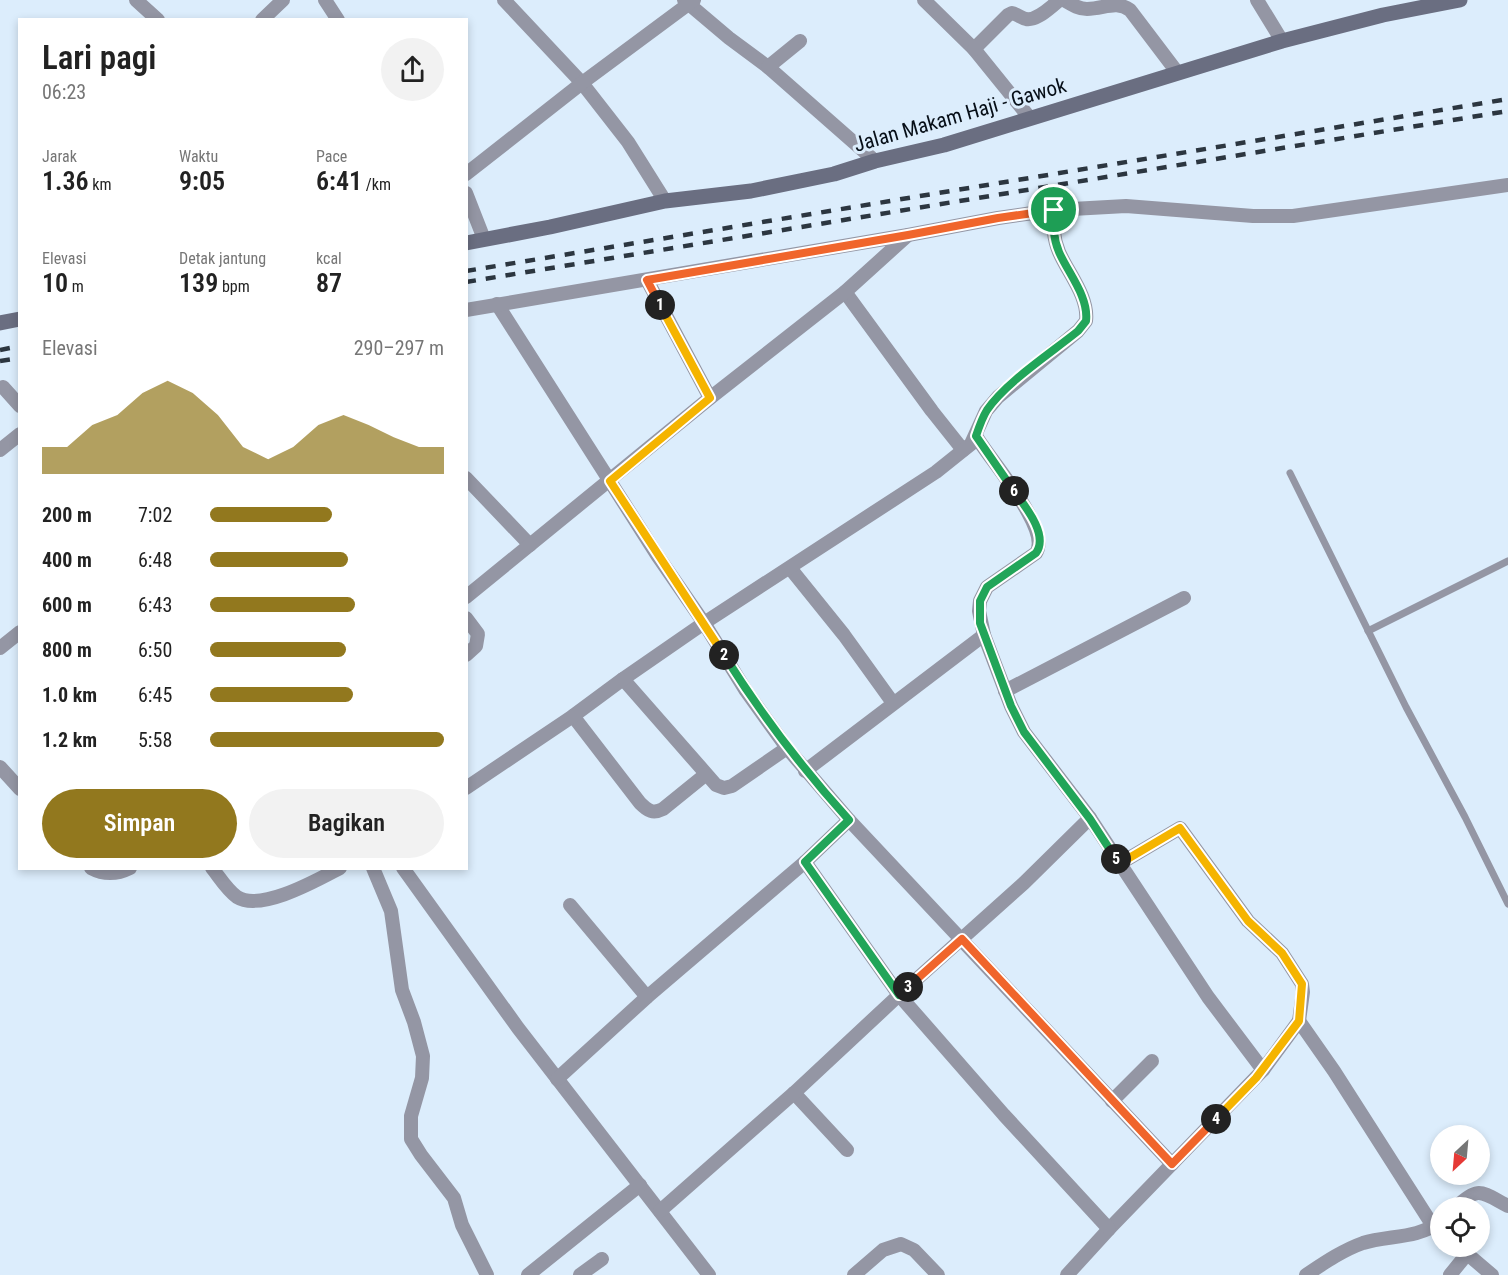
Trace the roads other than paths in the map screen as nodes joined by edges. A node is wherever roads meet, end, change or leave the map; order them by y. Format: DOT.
graph roads {
  1 [pos="136,0"];
  2 [pos="283,0"];
  3 [pos="325,0"];
  4 [pos="504,0"];
  5 [pos="924,0"];
  6 [pos="1062,0"];
  7 [pos="1257,0"];
  8 [pos="1460,0"];
  9 [pos="689,1"];
  10 [pos="156,18"];
  11 [pos="264,18"];
  12 [pos="337,18"];
  13 [pos="800,41"];
  14 [pos="1282,41"];
  15 [pos="974,50"];
  16 [pos="768,67"];
  17 [pos="1177,72"];
  18 [pos="582,83"];
  19 [pos="1029,117"];
  20 [pos="875,161"];
  21 [pos="468,172"];
  22 [pos="1508,185"];
  23 [pos="468,199"];
  24 [pos="665,201"];
  25 [pos="1054,210"];
  26 [pos="908,235"];
  27 [pos="484,239"];
  28 [pos="468,243"];
  29 [pos="647,280"];
  30 [pos="845,292"];
  31 [pos="498,304"];
  32 [pos="468,310"];
  33 [pos="18,320"];
  34 [pos="0,323"];
  35 [pos="18,384"];
  36 [pos="1,387"];
  37 [pos="710,398"];
  38 [pos="18,404"];
  39 [pos="18,436"];
  40 [pos="976,436"];
  41 [pos="0,450"];
  42 [pos="963,450"];
  43 [pos="1290,473"];
  44 [pos="468,480"];
  45 [pos="610,481"];
  46 [pos="530,545"];
  47 [pos="1508,561"];
  48 [pos="790,568"];
  49 [pos="468,595"];
  50 [pos="1184,598"];
  51 [pos="468,621"];
  52 [pos="704,623"];
  53 [pos="1368,631"];
  54 [pos="18,634"];
  55 [pos="984,635"];
  56 [pos="0,648"];
  57 [pos="468,653"];
  58 [pos="623,679"];
  59 [pos="1005,691"];
  60 [pos="894,703"];
  61 [pos="573,716"];
  62 [pos="787,748"];
  63 [pos="0,767"];
  64 [pos="806,771"];
  65 [pos="705,775"];
  66 [pos="18,787"];
  67 [pos="468,787"];
  68 [pos="1090,819"];
  69 [pos="849,820"];
  70 [pos="805,862"];
  71 [pos="1119,864"];
  72 [pos="95,870"];
  73 [pos="126,870"];
  74 [pos="214,870"];
  75 [pos="336,870"];
  76 [pos="374,870"];
  77 [pos="404,870"];
  78 [pos="1508,904"];
  79 [pos="570,905"];
  80 [pos="962,939"];
  81 [pos="899,995"];
  82 [pos="647,997"];
  83 [pos="1299,1021"];
  84 [pos="1152,1061"];
  85 [pos="1263,1070"];
  86 [pos="557,1079"];
  87 [pos="794,1093"];
  88 [pos="1112,1101"];
  89 [pos="847,1150"];
  90 [pos="1172,1164"];
  91 [pos="640,1185"];
  92 [pos="1467,1197"];
  93 [pos="1508,1206"];
  94 [pos="660,1211"];
  95 [pos="1430,1214"];
  96 [pos="1109,1229"];
  97 [pos="1430,1229"];
  98 [pos="1459,1257"];
  99 [pos="1470,1257"];
  100 [pos="602,1259"];
  101 [pos="487,1275"];
  102 [pos="528,1275"];
  103 [pos="580,1275"];
  104 [pos="709,1275"];
  105 [pos="854,1275"];
  106 [pos="938,1275"];
  107 [pos="1067,1275"];
  108 [pos="1306,1275"];
  109 [pos="1450,1275"];
  110 [pos="1492,1275"];
  1 -- 10 [label="street"];
  2 -- 11 [label="street"];
  3 -- 12 [label="street"];
  4 -- 18 [label="street"];
  5 -- 15 [label="street"];
  6 -- 15 [label="street"];
  6 -- 17 [label="street"];
  7 -- 14 [label="street"];
  8 -- 14 [label="street, Jalan Makam Haji - Gawok"];
  9 -- 16 [label="street"];
  9 -- 18 [label="street"];
  13 -- 16 [label="street"];
  14 -- 17 [label="street, Jalan Makam Haji - Gawok"];
  15 -- 19 [label="street"];
  16 -- 20 [label="street"];
  17 -- 19 [label="street, Jalan Makam Haji - Gawok"];
  18 -- 21 [label="street"];
  18 -- 24 [label="street"];
  19 -- 20 [label="street, Jalan Makam Haji - Gawok"];
  20 -- 24 [label="street, Jalan Makam Haji - Gawok"];
  22 -- 25 [label="street"];
  23 -- 27 [label="street"];
  24 -- 27 [label="street, Jalan Makam Haji - Gawok"];
  25 -- 26 [label="street"];
  25 -- 40 [label="street"];
  26 -- 29 [label="street"];
  26 -- 30 [label="street"];
  27 -- 28 [label="street, Jalan Makam Haji - Gawok"];
  29 -- 31 [label="street"];
  29 -- 37 [label="street"];
  30 -- 37 [label="street"];
  30 -- 42 [label="street"];
  31 -- 32 [label="street"];
  31 -- 45 [label="street"];
  33 -- 34 [label="street"];
  35 -- 36 [label="street"];
  36 -- 38 [label="street"];
  37 -- 45 [label="street"];
  39 -- 41 [label="street"];
  40 -- 42 [label="street"];
  40 -- 55 [label="street"];
  42 -- 48 [label="street"];
  43 -- 53 [label="lane"];
  44 -- 46 [label="street"];
  45 -- 46 [label="street"];
  45 -- 52 [label="street"];
  46 -- 49 [label="street"];
  47 -- 53 [label="lane"];
  48 -- 52 [label="street"];
  48 -- 60 [label="street"];
  50 -- 59 [label="street"];
  51 -- 57 [label="street"];
  52 -- 58 [label="street"];
  52 -- 62 [label="street"];
  53 -- 78 [label="lane"];
  54 -- 56 [label="street"];
  55 -- 59 [label="street"];
  55 -- 60 [label="street"];
  58 -- 61 [label="street"];
  58 -- 65 [label="street"];
  59 -- 68 [label="street"];
  60 -- 64 [label="street"];
  61 -- 65 [label="street"];
  61 -- 67 [label="street"];
  62 -- 64 [label="street"];
  62 -- 65 [label="street"];
  63 -- 66 [label="street"];
  64 -- 69 [label="street"];
  68 -- 71 [label="street"];
  68 -- 80 [label="street"];
  69 -- 70 [label="street"];
  69 -- 80 [label="street"];
  70 -- 81 [label="street"];
  70 -- 82 [label="street"];
  71 -- 83 [label="street"];
  71 -- 85 [label="street"];
  72 -- 73 [label="street"];
  74 -- 75 [label="street"];
  76 -- 101 [label="street"];
  77 -- 86 [label="street"];
  79 -- 82 [label="street"];
  80 -- 81 [label="street"];
  80 -- 88 [label="street"];
  81 -- 87 [label="street"];
  81 -- 96 [label="street"];
  82 -- 86 [label="street"];
  83 -- 85 [label="street"];
  83 -- 95 [label="street"];
  84 -- 88 [label="street"];
  85 -- 90 [label="street"];
  86 -- 91 [label="street"];
  87 -- 89 [label="street"];
  87 -- 94 [label="street"];
  88 -- 90 [label="street"];
  90 -- 96 [label="street"];
  91 -- 94 [label="street"];
  91 -- 102 [label="street"];
  92 -- 93 [label="street"];
  94 -- 104 [label="street"];
  96 -- 107 [label="street"];
  97 -- 108 [label="street"];
  98 -- 109 [label="street"];
  99 -- 110 [label="street"];
  100 -- 103 [label="street"];
  105 -- 106 [label="street"];
}
